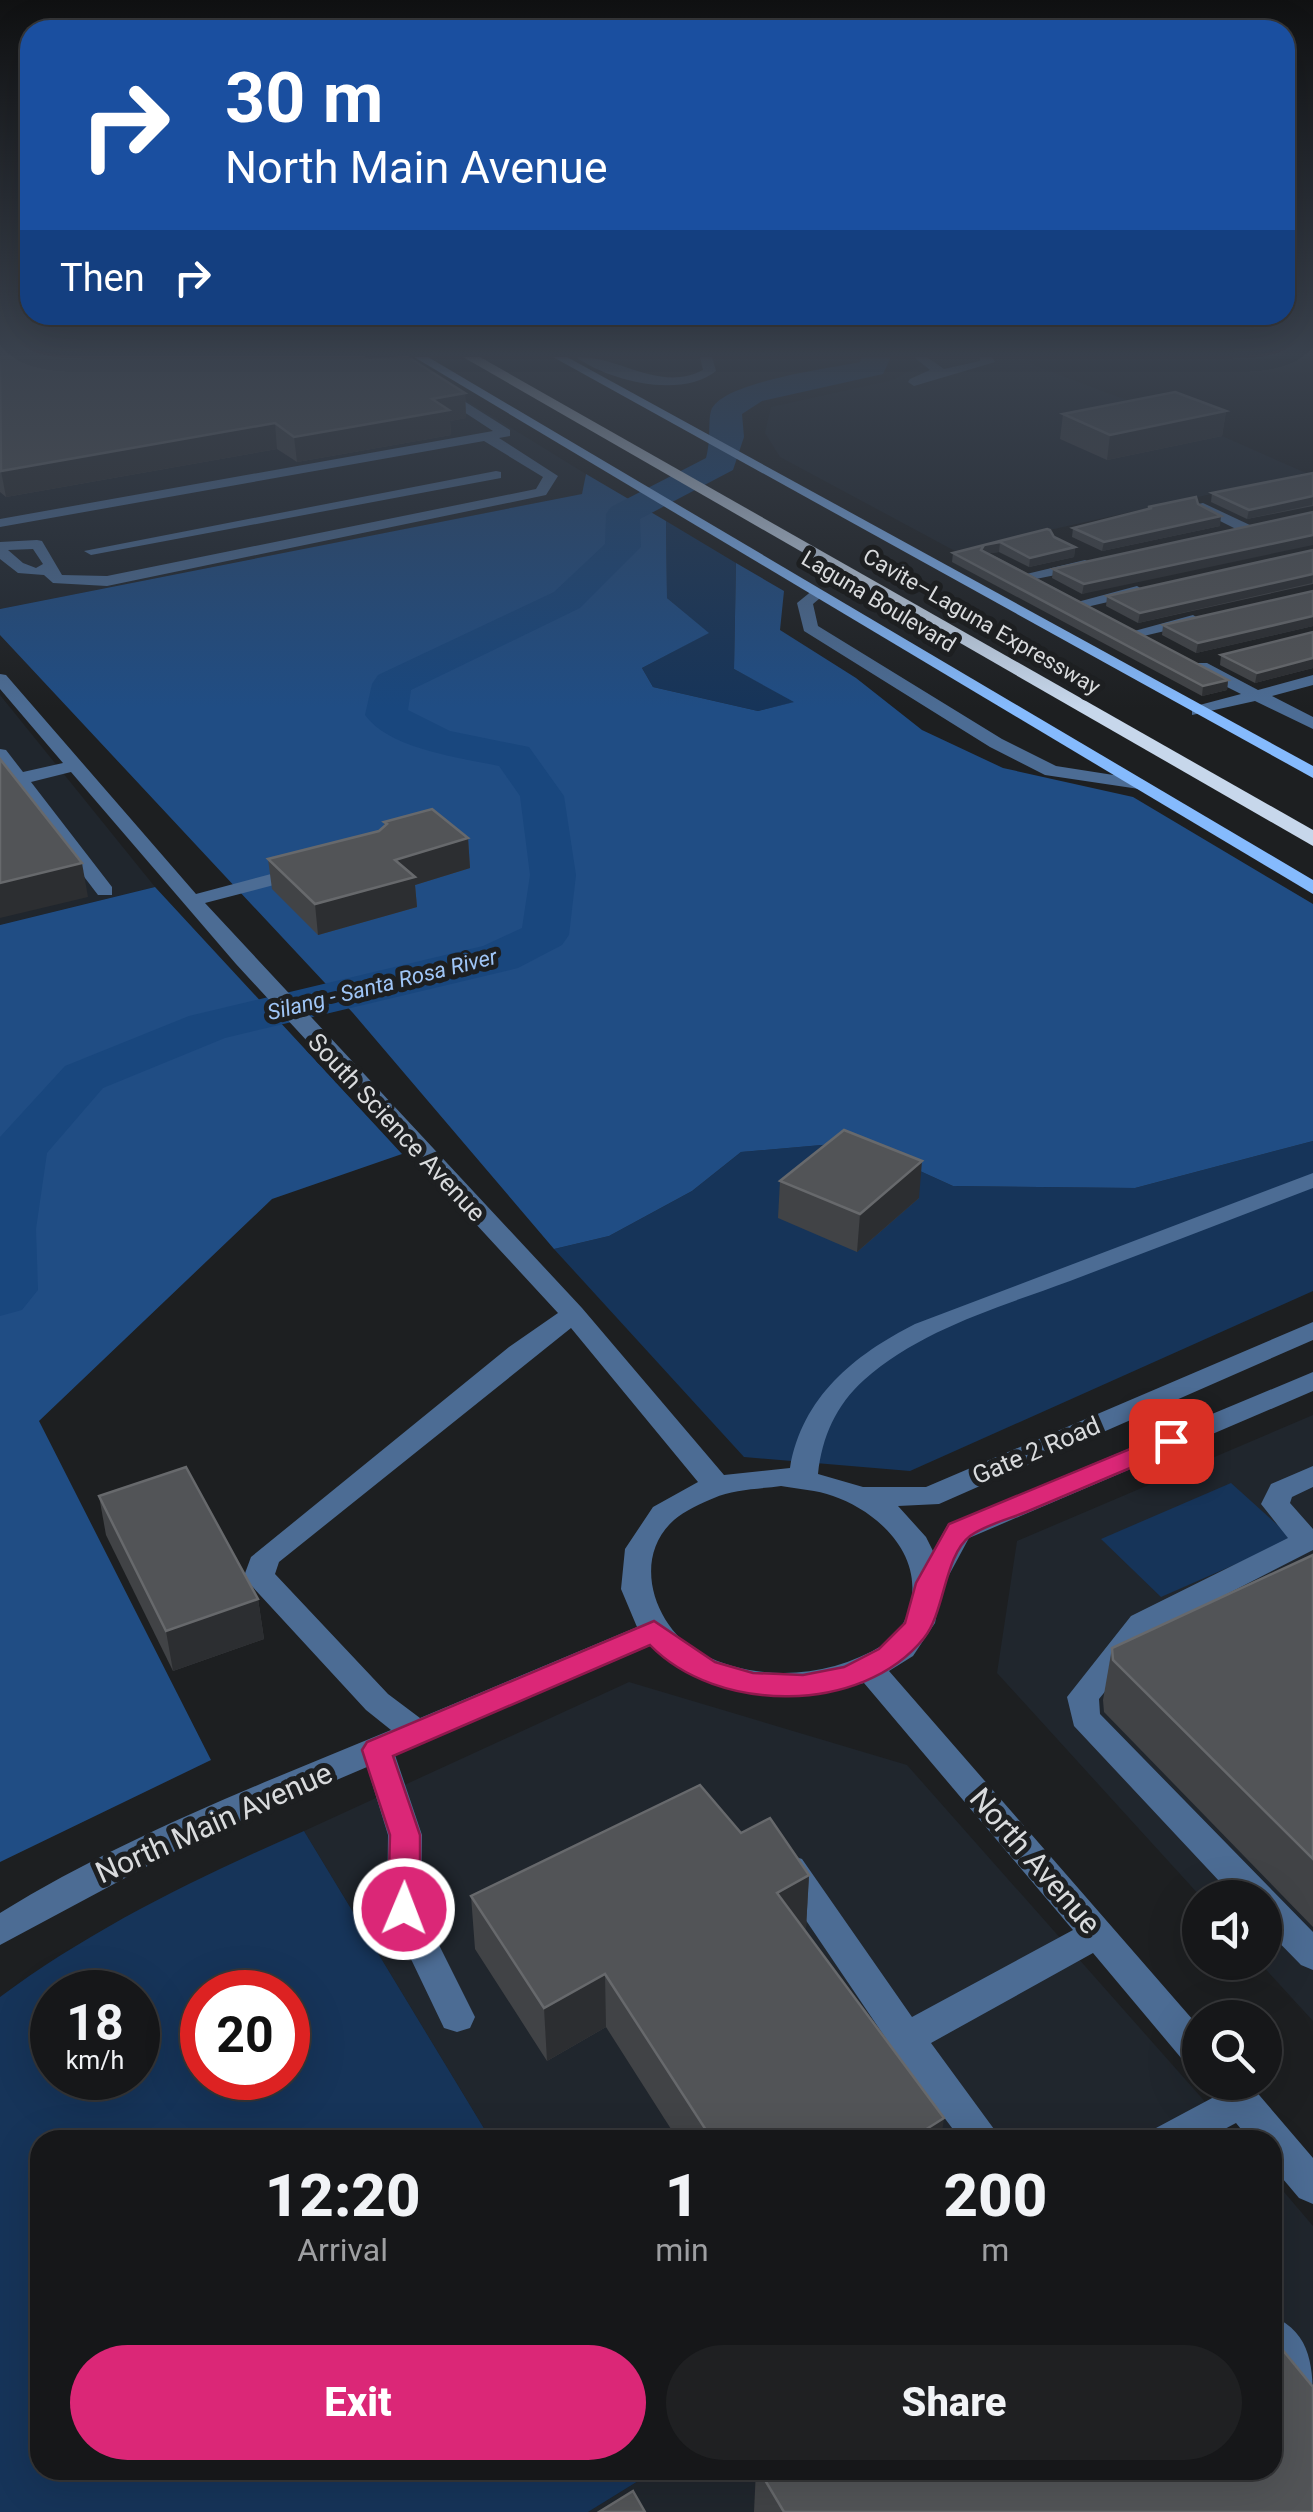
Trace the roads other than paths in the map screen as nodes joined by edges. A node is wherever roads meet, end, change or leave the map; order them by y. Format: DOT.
graph roads {
  1 [pos="273,474"];
  2 [pos="408,474"];
  3 [pos="548,474"];
  4 [pos="616,474"];
  5 [pos="670,474"];
  6 [pos="709,474"];
  7 [pos="771,474"];
  8 [pos="496,475"];
  9 [pos="230,482"];
  10 [pos="510,486"];
  11 [pos="244,492"];
  12 [pos="279,498"];
  13 [pos="260,502"];
  14 [pos="1203,508"];
  15 [pos="279,516"];
  16 [pos="0,523"];
  17 [pos="296,527"];
  18 [pos="1214,537"];
  19 [pos="1074,547"];
  20 [pos="0,548"];
  21 [pos="90,551"];
  22 [pos="104,564"];
  23 [pos="1009,567"];
  24 [pos="48,570"];
  25 [pos="1026,576"];
  26 [pos="1150,588"];
  27 [pos="818,593"];
  28 [pos="1064,597"];
  29 [pos="1206,617"];
  30 [pos="1121,626"];
  31 [pos="1226,654"];
  32 [pos="1178,655"];
  33 [pos="0,679"];
  34 [pos="1313,680"];
  35 [pos="1256,695"];
  36 [pos="1198,711"];
  37 [pos="1313,724"];
  38 [pos="0,754"];
  39 [pos="75,766"];
  40 [pos="1313,773"];
  41 [pos="21,778"];
  42 [pos="0,783"];
  43 [pos="1139,784"];
  44 [pos="1313,816"];
  45 [pos="1313,839"];
  46 [pos="318,867"];
  47 [pos="1313,888"];
  48 [pos="106,891"];
  49 [pos="191,901"];
  50 [pos="1313,1180"];
  51 [pos="573,1314"];
  52 [pos="1313,1330"];
  53 [pos="1313,1381"];
  54 [pos="1313,1476"];
  55 [pos="803,1478"];
  56 [pos="716,1484"];
  57 [pos="865,1496"];
  58 [pos="1310,1543"];
  59 [pos="930,1583"];
  60 [pos="654,1632"];
  61 [pos="869,1668"];
  62 [pos="417,1734"];
  63 [pos="377,1750"];
  64 [pos="778,1850"];
  65 [pos="1241,1880"];
  66 [pos="1282,1924"];
  67 [pos="0,1931"];
  68 [pos="1097,1934"];
  69 [pos="1313,1956"];
  70 [pos="457,2018"];
  71 [pos="1182,2033"];
  72 [pos="906,2038"];
  73 [pos="1222,2100"];
  74 [pos="1240,2100"];
  75 [pos="975,2130"];
  76 [pos="1183,2130"];
  77 [pos="1265,2130"];
  78 [pos="1282,2150"];
  79 [pos="1313,2186"];
  80 [pos="1282,2348"];
  81 [pos="1313,2389"];
  1 -- 9 [label="street"];
  2 -- 12 [label="street"];
  3 -- 24 [label="street"];
  4 -- 27 [label="main road, Laguna Boulevard"];
  5 -- 45 [label="highway, Cavite–Laguna Expressway"];
  6 -- 44 [label="highway, Cavite–Laguna Expressway"];
  7 -- 36 [label="main road"];
  8 -- 15 [label="street"];
  9 -- 11 [label="street"];
  9 -- 16 [label="street"];
  10 -- 17 [label="street"];
  13 -- 15 [label="street"];
  14 -- 18 [label="street"];
  15 -- 17 [label="street"];
  15 -- 21 [label="street"];
  17 -- 22 [label="street"];
  19 -- 25 [label="street"];
  20 -- 24 [label="street"];
  20 -- 24 [label="street"];
  23 -- 25 [label="street"];
  25 -- 28 [label="street"];
  26 -- 28 [label="street"];
  27 -- 43 [label="main road, Laguna Boulevard"];
  27 -- 43 [label="street"];
  28 -- 30 [label="street"];
  29 -- 30 [label="street"];
  30 -- 32 [label="street"];
  31 -- 32 [label="street"];
  32 -- 35 [label="street"];
  33 -- 39 [label="street, South Science Avenue"];
  34 -- 35 [label="street"];
  35 -- 36 [label="street"];
  35 -- 37 [label="street"];
  36 -- 40 [label="main road"];
  38 -- 41 [label="street"];
  39 -- 41 [label="street"];
  39 -- 49 [label="street, South Science Avenue"];
  41 -- 42 [label="street"];
  41 -- 48 [label="street"];
  43 -- 47 [label="main road, Laguna Boulevard"];
  46 -- 49 [label="street"];
  49 -- 51 [label="street, South Science Avenue"];
  50 -- 55 [label="street"];
  51 -- 56 [label="street, South Science Avenue"];
  51 -- 62 [label="street"];
  52 -- 57 [label="street, Gate 2 Road"];
  53 -- 59 [label="street, Gate 2 Road"];
  54 -- 58 [label="street"];
  55 -- 56 [label="street"];
  55 -- 57 [label="street"];
  56 -- 60 [label="street"];
  57 -- 59 [label="street"];
  58 -- 65 [label="street"];
  59 -- 61 [label="street"];
  60 -- 61 [label="street"];
  60 -- 62 [label="street, North Main Avenue"];
  61 -- 68 [label="street, North Avenue"];
  62 -- 63 [label="street, North Main Avenue"];
  63 -- 67 [label="street, North Main Avenue"];
  63 -- 70 [label="street"];
  64 -- 72 [label="street"];
  66 -- 69 [label="street"];
  68 -- 71 [label="street, North Avenue"];
  68 -- 72 [label="street"];
  72 -- 75 [label="street"];
  73 -- 76 [label="street"];
  74 -- 77 [label="street"];
  78 -- 79 [label="street"];
  80 -- 81 [label="street"];
}
